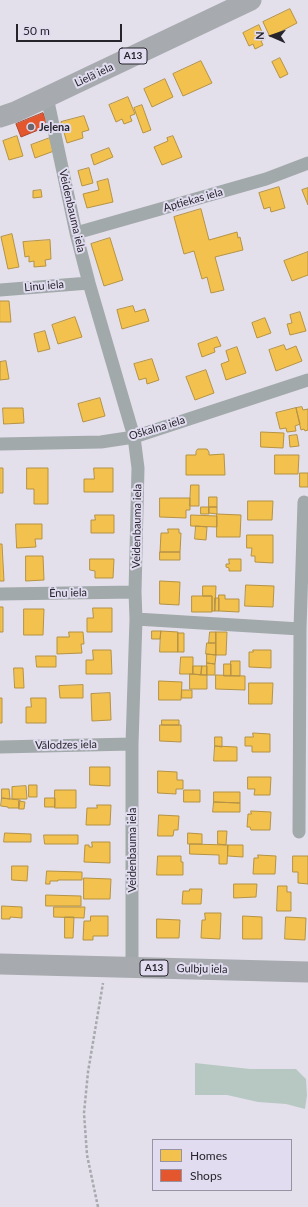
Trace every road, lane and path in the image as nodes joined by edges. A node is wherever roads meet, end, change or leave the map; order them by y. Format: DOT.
graph roads {
  1 [pos="251,0"];
  2 [pos="48,97"];
  3 [pos="8,115"];
  4 [pos="0,127"];
  5 [pos="308,163"];
  6 [pos="76,233"];
  7 [pos="89,283"];
  8 [pos="0,290"];
  9 [pos="308,380"];
  10 [pos="134,437"];
  11 [pos="0,444"];
  12 [pos="304,502"];
  13 [pos="135,592"];
  14 [pos="0,594"];
  15 [pos="136,619"];
  16 [pos="300,629"];
  17 [pos="132,744"];
  18 [pos="0,747"];
  19 [pos="304,750"];
  20 [pos="299,832"];
  21 [pos="0,964"];
  22 [pos="106,967"];
  23 [pos="132,967"];
  24 [pos="308,972"];
  25 [pos="98,1207"];
  1 -- 2 [label="main road, Lielā iela / A13"];
  2 -- 3 [label="main road, Lielā iela / A13"];
  2 -- 6 [label="street, Veidenbauma iela"];
  3 -- 4 [label="street"];
  5 -- 6 [label="street, Aptiekas iela"];
  6 -- 7 [label="street, Veidenbauma iela"];
  7 -- 8 [label="street, Linu iela"];
  7 -- 10 [label="street, Veidenbauma iela"];
  9 -- 10 [label="street, Oškalna iela"];
  10 -- 11 [label="street, Oškalna iela"];
  10 -- 13 [label="street, Veidenbauma iela"];
  12 -- 16 [label="street"];
  13 -- 14 [label="street, Ēnu iela"];
  13 -- 15 [label="street, Veidenbauma iela"];
  15 -- 16 [label="street"];
  15 -- 17 [label="street, Veidenbauma iela"];
  16 -- 19 [label="street"];
  17 -- 18 [label="street, Vālodzes iela"];
  17 -- 23 [label="street, Veidenbauma iela"];
  19 -- 20 [label="street"];
  21 -- 22 [label="main road, Gulbju iela / A13"];
  22 -- 23 [label="main road, Gulbju iela / A13"];
  22 -- 25 [label="path"];
  23 -- 24 [label="main road, Gulbju iela / A13"];
}
